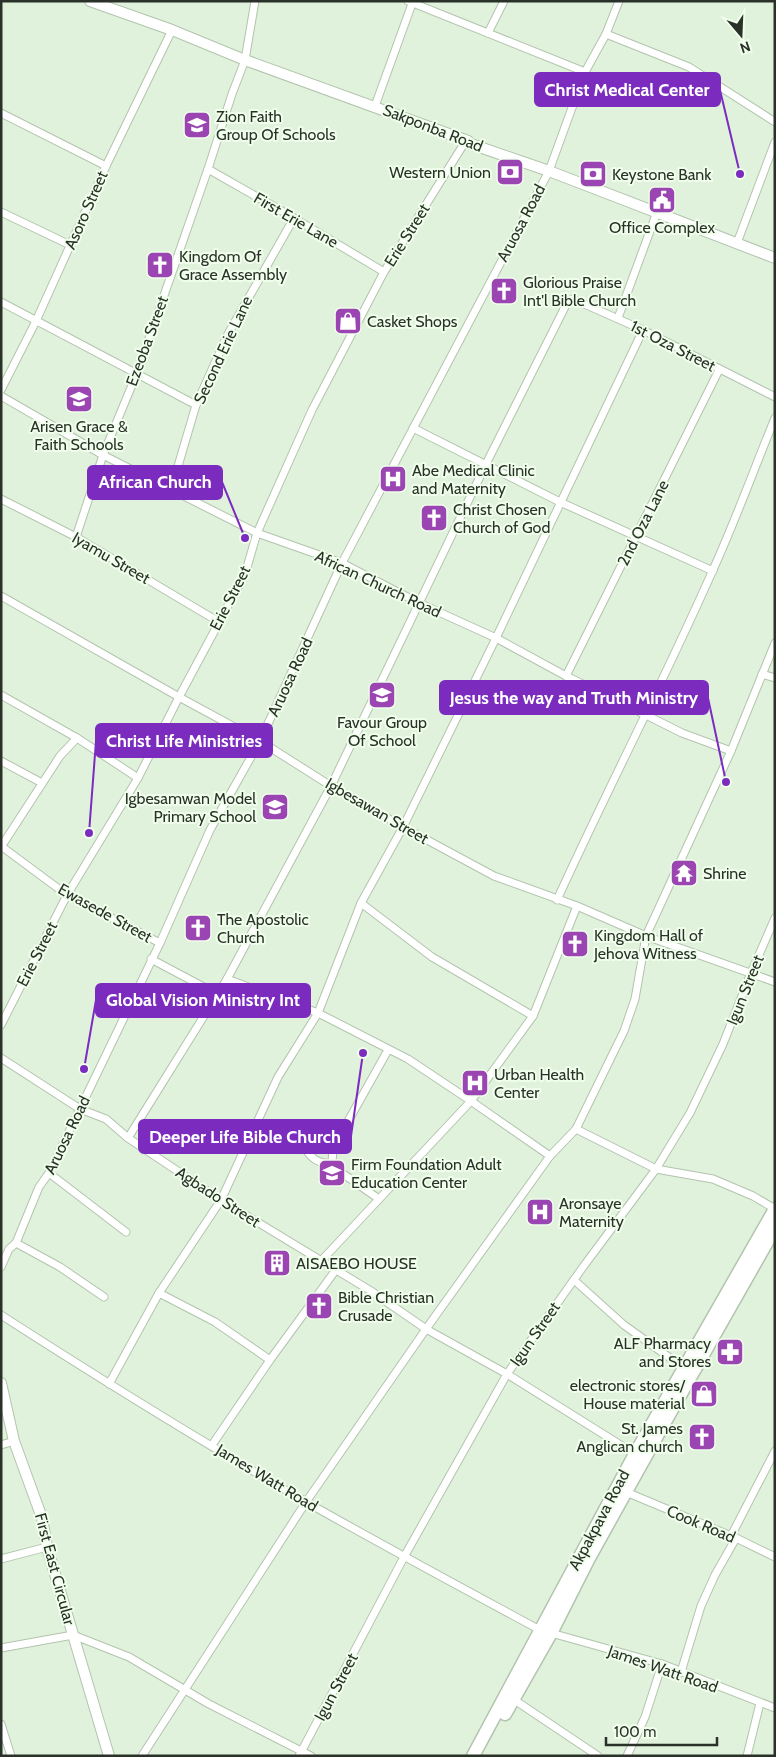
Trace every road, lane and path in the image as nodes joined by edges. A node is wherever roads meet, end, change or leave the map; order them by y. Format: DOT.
graph roads {
  1 [pos="255,1"];
  2 [pos="504,1"];
  3 [pos="619,1"];
  4 [pos="96,2"];
  5 [pos="411,2"];
  6 [pos="172,30"];
  7 [pos="488,33"];
  8 [pos="606,34"];
  9 [pos="245,60"];
  10 [pos="585,72"];
  11 [pos="375,106"];
  12 [pos="1,113"];
  13 [pos="775,122"];
  14 [pos="465,142"];
  15 [pos="775,142"];
  16 [pos="106,166"];
  17 [pos="208,169"];
  18 [pos="549,171"];
  19 [pos="1,212"];
  20 [pos="657,212"];
  21 [pos="294,218"];
  22 [pos="736,243"];
  23 [pos="70,245"];
  24 [pos="775,258"];
  25 [pos="384,272"];
  26 [pos="1,302"];
  27 [pos="618,318"];
  28 [pos="36,321"];
  29 [pos="643,330"];
  30 [pos="720,370"];
  31 [pos="137,373"];
  32 [pos="1,390"];
  33 [pos="1,396"];
  34 [pos="775,397"];
  35 [pos="196,405"];
  36 [pos="775,418"];
  37 [pos="413,428"];
  38 [pos="103,455"];
  39 [pos="486,464"];
  40 [pos="171,490"];
  41 [pos="1,499"];
  42 [pos="560,502"];
  43 [pos="257,534"];
  44 [pos="76,536"];
  45 [pos="637,536"];
  46 [pos="342,563"];
  47 [pos="713,571"];
  48 [pos="1,596"];
  49 [pos="419,603"];
  50 [pos="219,622"];
  51 [pos="496,638"];
  52 [pos="775,644"];
  53 [pos="762,674"];
  54 [pos="566,676"];
  55 [pos="775,678"];
  56 [pos="1,695"];
  57 [pos="179,697"];
  58 [pos="646,716"];
  59 [pos="77,738"];
  60 [pos="260,741"];
  61 [pos="731,751"];
  62 [pos="1,761"];
  63 [pos="138,778"];
  64 [pos="42,783"];
  65 [pos="331,786"];
  66 [pos="403,827"];
  67 [pos="1,847"];
  68 [pos="67,895"];
  69 [pos="557,900"];
  70 [pos="361,903"];
  71 [pos="577,906"];
  72 [pos="775,918"];
  73 [pos="646,936"];
  74 [pos="160,943"];
  75 [pos="151,959"];
  76 [pos="751,972"];
  77 [pos="227,979"];
  78 [pos="775,982"];
  79 [pos="217,994"];
  80 [pos="318,1013"];
  81 [pos="533,1016"];
  82 [pos="1,1025"];
  83 [pos="388,1050"];
  84 [pos="1,1058"];
  85 [pos="471,1100"];
  86 [pos="80,1109"];
  87 [pos="576,1129"];
  88 [pos="128,1138"];
  89 [pos="300,1139"];
  90 [pos="550,1156"];
  91 [pos="332,1163"];
  92 [pos="656,1169"];
  93 [pos="49,1174"];
  94 [pos="379,1199"];
  95 [pos="221,1200"];
  96 [pos="775,1209"];
  97 [pos="775,1228"];
  98 [pos="126,1232"];
  99 [pos="16,1243"];
  100 [pos="10,1249"];
  101 [pos="1,1250"];
  102 [pos="321,1261"];
  103 [pos="1,1267"];
  104 [pos="335,1271"];
  105 [pos="574,1280"];
  106 [pos="159,1293"];
  107 [pos="104,1297"];
  108 [pos="1,1315"];
  109 [pos="426,1329"];
  110 [pos="270,1360"];
  111 [pos="684,1368"];
  112 [pos="507,1374"];
  113 [pos="1,1383"];
  114 [pos="110,1384"];
  115 [pos="14,1441"];
  116 [pos="1,1445"];
  117 [pos="212,1445"];
  118 [pos="775,1451"];
  119 [pos="635,1454"];
  120 [pos="626,1492"];
  121 [pos="306,1502"];
  122 [pos="733,1537"];
  123 [pos="47,1547"];
  124 [pos="404,1557"];
  125 [pos="775,1557"];
  126 [pos="1,1559"];
  127 [pos="545,1632"];
  128 [pos="73,1635"];
  129 [pos="1,1648"];
  130 [pos="662,1664"];
  131 [pos="681,1672"];
  132 [pos="186,1690"];
  133 [pos="513,1699"];
  134 [pos="760,1703"];
  135 [pos="775,1708"];
  136 [pos="1,1724"];
  137 [pos="301,1753"];
  138 [pos="11,1756"];
  139 [pos="109,1756"];
  140 [pos="142,1756"];
  141 [pos="311,1756"];
  142 [pos="473,1756"];
  143 [pos="482,1756"];
  144 [pos="598,1756"];
  145 [pos="627,1756"];
  146 [pos="747,1756"];
  1 -- 9 [label="street, Ezeoba Street"];
  2 -- 7 [label="street"];
  3 -- 8 [label="street, Aruosa Road"];
  4 -- 6 [label="main road, Sakponba Road"];
  5 -- 7 [label="street"];
  5 -- 11 [label="street"];
  6 -- 9 [label="main road, Sakponba Road"];
  6 -- 16 [label="street, Asoro Street"];
  7 -- 10 [label="street"];
  8 -- 10 [label="street, Aruosa Road"];
  8 -- 13 [label="street"];
  9 -- 11 [label="main road, Sakponba Road"];
  9 -- 17 [label="street, Ezeoba Street"];
  10 -- 18 [label="street, Aruosa Road"];
  11 -- 14 [label="main road, Sakponba Road"];
  12 -- 16 [label="street"];
  14 -- 18 [label="main road, Sakponba Road"];
  14 -- 25 [label="street, Erie Street"];
  15 -- 22 [label="street"];
  16 -- 23 [label="street, Asoro Street"];
  17 -- 21 [label="street, First Erie Lane"];
  17 -- 31 [label="street, Ezeoba Street"];
  18 -- 20 [label="main road, Sakponba Road"];
  18 -- 37 [label="street, Aruosa Road"];
  19 -- 23 [label="street"];
  20 -- 22 [label="main road, Sakponba Road"];
  20 -- 27 [label="street"];
  21 -- 25 [label="street, First Erie Lane"];
  21 -- 35 [label="street, Second Erie Lane"];
  22 -- 24 [label="main road, Sakponba Road"];
  23 -- 28 [label="street, Asoro Street"];
  25 -- 43 [label="street, Erie Street"];
  26 -- 28 [label="street"];
  27 -- 29 [label="street, 1st Oza Street"];
  27 -- 39 [label="street, 1st Oza Street"];
  28 -- 31 [label="street"];
  28 -- 32 [label="street, Asoro Street"];
  29 -- 30 [label="street, 1st Oza Street"];
  29 -- 42 [label="street"];
  30 -- 34 [label="street, 1st Oza Street"];
  30 -- 45 [label="street, 2nd Oza Lane"];
  31 -- 35 [label="street"];
  31 -- 38 [label="street, Ezeoba Street"];
  33 -- 38 [label="street, African Church Road"];
  35 -- 40 [label="street, Second Erie Lane"];
  36 -- 47 [label="street"];
  37 -- 39 [label="street"];
  37 -- 46 [label="street, Aruosa Road"];
  38 -- 40 [label="street, African Church Road"];
  38 -- 44 [label="street, Ezeoba Street"];
  39 -- 42 [label="street"];
  39 -- 49 [label="street"];
  40 -- 43 [label="street, African Church Road"];
  41 -- 44 [label="street, Iyamu Street"];
  42 -- 45 [label="street"];
  42 -- 51 [label="street"];
  43 -- 46 [label="street, African Church Road"];
  43 -- 50 [label="street, Erie Street"];
  44 -- 50 [label="street, Iyamu Street"];
  45 -- 47 [label="street"];
  45 -- 54 [label="street, 2nd Oza Lane"];
  46 -- 49 [label="street, African Church Road"];
  46 -- 60 [label="street, Aruosa Road"];
  47 -- 58 [label="street"];
  48 -- 57 [label="street, Igbesawan Street"];
  49 -- 51 [label="street, African Church Road"];
  49 -- 65 [label="street"];
  50 -- 57 [label="street, Erie Street"];
  51 -- 54 [label="street, African Church Road"];
  51 -- 66 [label="street"];
  52 -- 53 [label="street"];
  53 -- 55 [label="street"];
  53 -- 61 [label="street"];
  54 -- 58 [label="street, African Church Road"];
  56 -- 59 [label="street"];
  57 -- 60 [label="street, Igbesawan Street"];
  57 -- 63 [label="street, Erie Street"];
  58 -- 61 [label="street, African Church Road"];
  58 -- 69 [label="street"];
  59 -- 63 [label="street"];
  59 -- 64 [label="street"];
  60 -- 65 [label="street, Igbesawan Street"];
  60 -- 74 [label="street, Aruosa Road"];
  61 -- 73 [label="street"];
  62 -- 64 [label="street"];
  63 -- 68 [label="street, Erie Street"];
  64 -- 67 [label="street"];
  65 -- 66 [label="street, Igbesawan Street"];
  65 -- 77 [label="street"];
  66 -- 69 [label="street, Igbesawan Street"];
  66 -- 70 [label="street"];
  67 -- 68 [label="street, Ewasede Street"];
  68 -- 74 [label="street, Ewasede Street"];
  68 -- 82 [label="street, Erie Street"];
  69 -- 71 [label="street, Igbesawan Street"];
  70 -- 80 [label="street"];
  70 -- 81 [label="street"];
  71 -- 73 [label="street, Igbesawan Street"];
  71 -- 81 [label="street"];
  72 -- 76 [label="street, Igun Street"];
  73 -- 76 [label="street, Igbesawan Street"];
  73 -- 87 [label="street"];
  74 -- 75 [label="street, Aruosa Road"];
  75 -- 79 [label="street"];
  75 -- 86 [label="street, Aruosa Road"];
  76 -- 78 [label="street, Igbesawan Street"];
  76 -- 92 [label="street, Igun Street"];
  77 -- 79 [label="street"];
  77 -- 80 [label="street"];
  79 -- 88 [label="street"];
  80 -- 83 [label="street"];
  80 -- 95 [label="street"];
  81 -- 85 [label="street"];
  83 -- 85 [label="street"];
  83 -- 91 [label="street"];
  84 -- 86 [label="street, Agbado Street"];
  85 -- 90 [label="street"];
  85 -- 94 [label="street"];
  86 -- 88 [label="street, Agbado Street"];
  86 -- 93 [label="street, Aruosa Road"];
  87 -- 90 [label="street"];
  87 -- 92 [label="street"];
  88 -- 95 [label="street, Agbado Street"];
  89 -- 91 [label="street"];
  90 -- 109 [label="street"];
  91 -- 94 [label="street"];
  92 -- 96 [label="street"];
  92 -- 105 [label="street, Igun Street"];
  93 -- 98 [label="street"];
  93 -- 99 [label="street, Aruosa Road"];
  94 -- 102 [label="street"];
  95 -- 102 [label="street, Agbado Street"];
  95 -- 106 [label="street"];
  96 -- 111 [label="highway, Akpakpava Road"];
  97 -- 120 [label="highway, Akpakpava Road"];
  99 -- 100 [label="street, Aruosa Road"];
  99 -- 107 [label="street"];
  100 -- 101 [label="street"];
  100 -- 103 [label="street, Aruosa Road"];
  102 -- 104 [label="street, Agbado Street"];
  104 -- 109 [label="street, Agbado Street"];
  104 -- 110 [label="street"];
  105 -- 111 [label="street"];
  105 -- 112 [label="street, Igun Street"];
  106 -- 110 [label="street"];
  106 -- 114 [label="street"];
  108 -- 114 [label="street, James Watt Road"];
  109 -- 112 [label="street, Agbado Street"];
  109 -- 121 [label="street"];
  110 -- 117 [label="street"];
  111 -- 119 [label="highway, Akpakpava Road"];
  112 -- 119 [label="street, Agbado Street"];
  112 -- 124 [label="street, Igun Street"];
  113 -- 115 [label="main road, First East Circular"];
  114 -- 117 [label="street, James Watt Road"];
  115 -- 116 [label="street"];
  115 -- 123 [label="main road, First East Circular"];
  117 -- 121 [label="street, James Watt Road"];
  118 -- 122 [label="street"];
  119 -- 127 [label="highway, Akpakpava Road"];
  120 -- 122 [label="street, Cook Road"];
  120 -- 127 [label="highway, Akpakpava Road"];
  121 -- 124 [label="street, James Watt Road"];
  121 -- 132 [label="street"];
  122 -- 125 [label="street, Cook Road"];
  122 -- 131 [label="street"];
  123 -- 126 [label="street"];
  123 -- 128 [label="main road, First East Circular"];
  124 -- 127 [label="street, James Watt Road"];
  124 -- 137 [label="street, Igun Street"];
  127 -- 130 [label="street, James Watt Road"];
  127 -- 133 [label="highway, Akpakpava Road"];
  127 -- 142 [label="highway, Akpakpava Road"];
  128 -- 129 [label="street"];
  128 -- 132 [label="street"];
  128 -- 139 [label="main road, First East Circular"];
  130 -- 131 [label="street, James Watt Road"];
  130 -- 145 [label="street"];
  131 -- 134 [label="street, James Watt Road"];
  132 -- 137 [label="street"];
  132 -- 140 [label="street"];
  133 -- 143 [label="highway, Akpakpava Road"];
  133 -- 144 [label="street"];
  134 -- 135 [label="street, James Watt Road"];
  134 -- 146 [label="street"];
  136 -- 138 [label="street"];
  137 -- 141 [label="street"];
}
